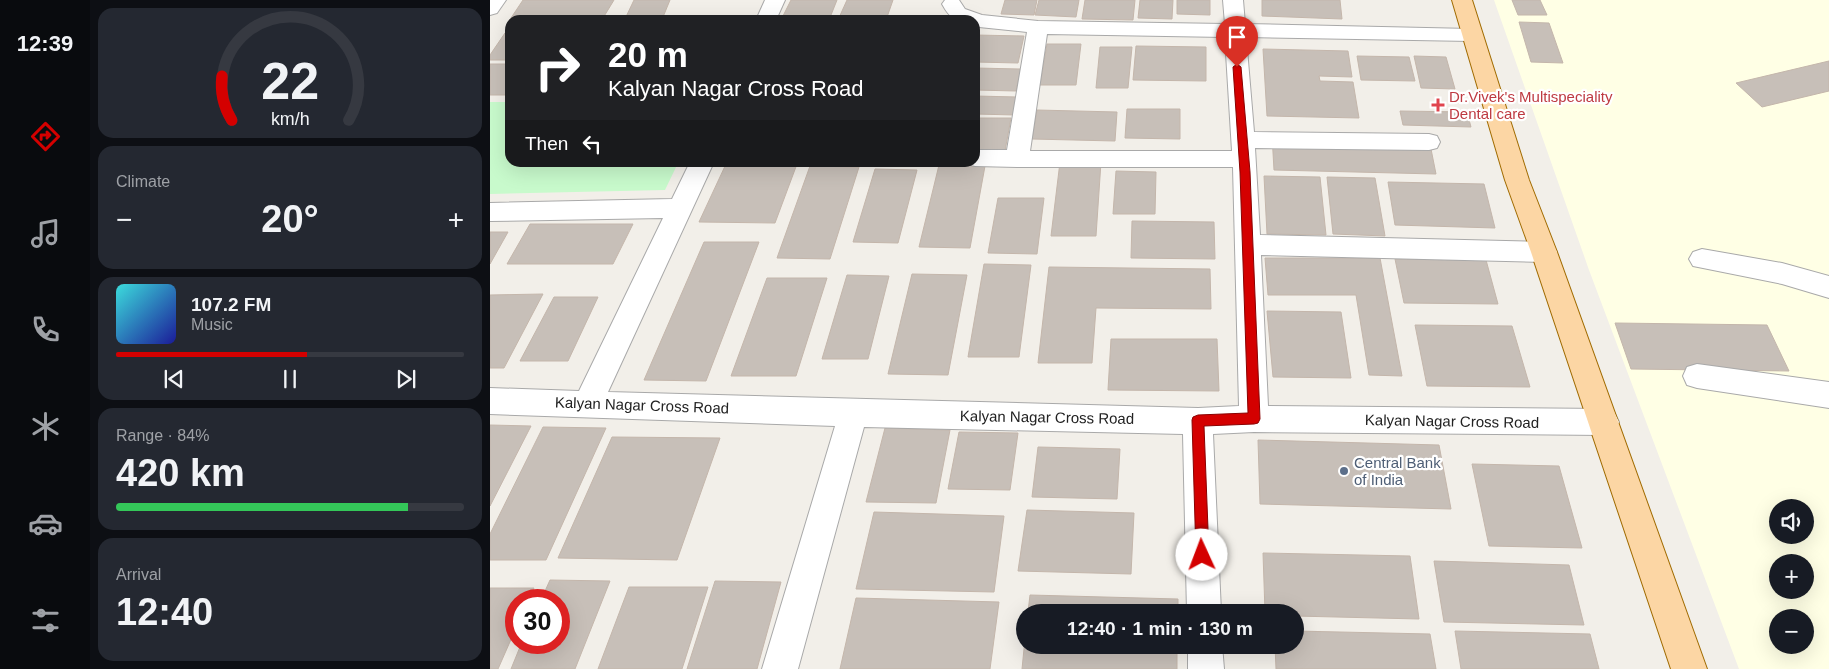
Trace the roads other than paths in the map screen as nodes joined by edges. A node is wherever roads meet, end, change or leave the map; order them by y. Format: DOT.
graph roads {
  1 [pos="496,0"];
  2 [pos="775,0"];
  3 [pos="1233,0"];
  4 [pos="1462,0"];
  5 [pos="952,4"];
  6 [pos="490,9"];
  7 [pos="768,15"];
  8 [pos="962,15"];
  9 [pos="980,21"];
  10 [pos="1038,27"];
  11 [pos="1235,31"];
  12 [pos="1471,35"];
  13 [pos="1429,142"];
  14 [pos="1242,149"];
  15 [pos="980,158"];
  16 [pos="1017,159"];
  17 [pos="700,167"];
  18 [pos="680,208"];
  19 [pos="490,212"];
  20 [pos="1248,245"];
  21 [pos="1544,252"];
  22 [pos="1702,259"];
  23 [pos="1829,287"];
  24 [pos="1697,376"];
  25 [pos="1829,395"];
  26 [pos="490,400"];
  27 [pos="588,403"];
  28 [pos="853,413"];
  29 [pos="1254,419"];
  30 [pos="1198,420"];
  31 [pos="1604,422"];
  32 [pos="1204,604"];
  33 [pos="1206,654"];
  34 [pos="780,669"];
  35 [pos="1206,669"];
  36 [pos="1689,669"];
  1 -- 6 [label="street"];
  2 -- 7 [label="street"];
  3 -- 11 [label="street"];
  4 -- 12 [label="main road"];
  5 -- 8 [label="street"];
  9 -- 10 [label="street"];
  10 -- 11 [label="street"];
  10 -- 16 [label="street"];
  11 -- 12 [label="street"];
  11 -- 14 [label="street"];
  12 -- 21 [label="main road"];
  13 -- 14 [label="street"];
  14 -- 16 [label="street"];
  14 -- 20 [label="street"];
  15 -- 16 [label="street"];
  17 -- 18 [label="street"];
  18 -- 19 [label="street"];
  18 -- 27 [label="street"];
  20 -- 21 [label="street"];
  20 -- 29 [label="street"];
  21 -- 31 [label="main road"];
  22 -- 23 [label="street"];
  24 -- 25 [label="street"];
  26 -- 27 [label="street, Kalyan Nagar Cross Road"];
  27 -- 28 [label="street, Kalyan Nagar Cross Road"];
  28 -- 30 [label="street, Kalyan Nagar Cross Road"];
  28 -- 34 [label="street"];
  29 -- 30 [label="street, Kalyan Nagar Cross Road"];
  29 -- 31 [label="street, Kalyan Nagar Cross Road"];
  30 -- 32 [label="street"];
  31 -- 36 [label="main road"];
  33 -- 35 [label="street"];
}
